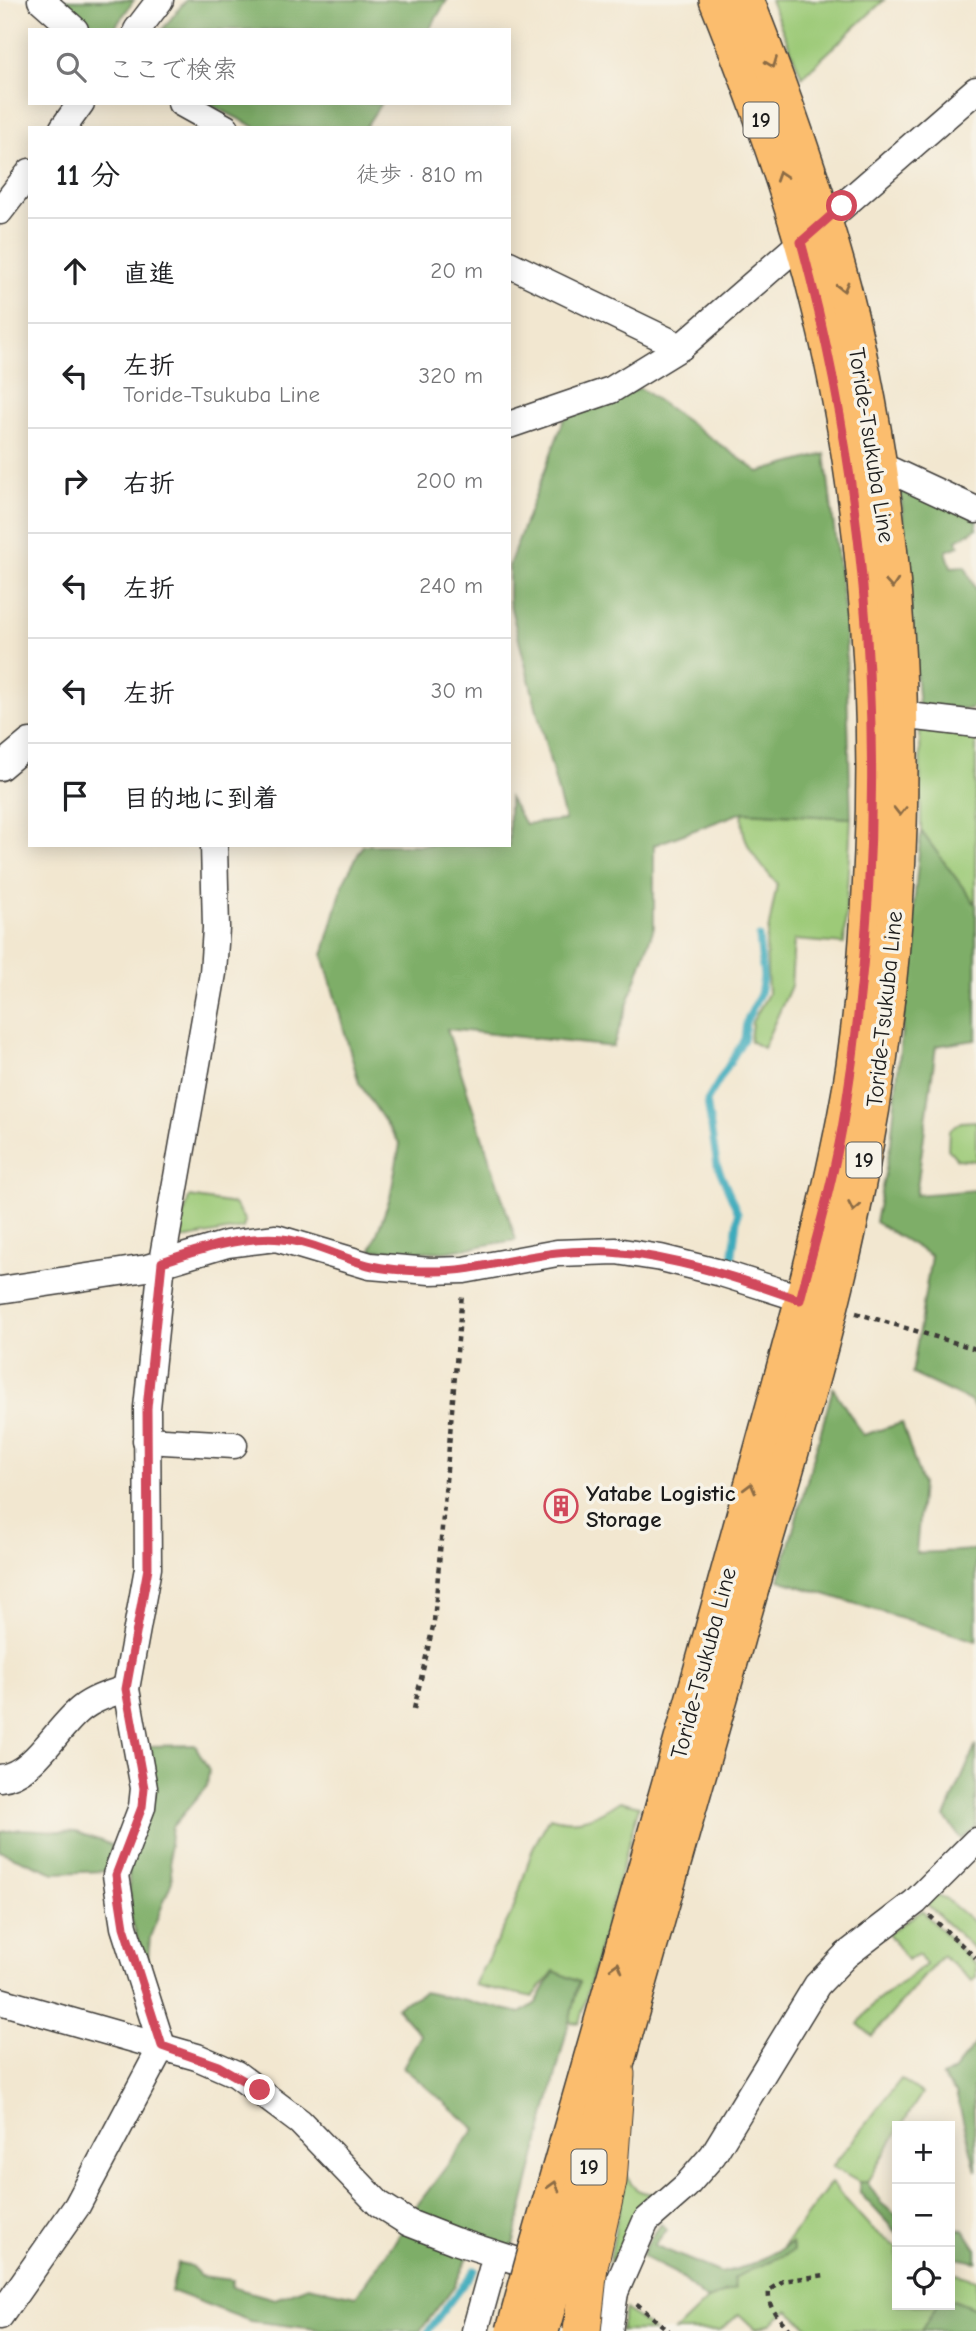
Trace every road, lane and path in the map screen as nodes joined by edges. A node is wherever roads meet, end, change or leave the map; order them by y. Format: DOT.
graph roads {
  1 [pos="41,0"];
  2 [pos="160,0"];
  3 [pos="716,0"];
  4 [pos="747,0"];
  5 [pos="73,28"];
  6 [pos="139,28"];
  7 [pos="976,90"];
  8 [pos="80,105"];
  9 [pos="185,105"];
  10 [pos="64,126"];
  11 [pos="222,126"];
  12 [pos="28,175"];
  13 [pos="0,211"];
  14 [pos="813,231"];
  15 [pos="511,265"];
  16 [pos="681,347"];
  17 [pos="511,424"];
  18 [pos="878,468"];
  19 [pos="976,510"];
  20 [pos="900,715"];
  21 [pos="976,724"];
  22 [pos="28,744"];
  23 [pos="0,767"];
  24 [pos="214,847"];
  25 [pos="162,1262"];
  26 [pos="464,1270"];
  27 [pos="0,1290"];
  28 [pos="816,1303"];
  29 [pos="976,1349"];
  30 [pos="146,1440"];
  31 [pos="234,1445"];
  32 [pos="126,1689"];
  33 [pos="414,1709"];
  34 [pos="0,1778"];
  35 [pos="976,1841"];
  36 [pos="915,1902"];
  37 [pos="976,1958"];
  38 [pos="0,2001"];
  39 [pos="162,2046"];
  40 [pos="616,2074"];
  41 [pos="496,2255"];
  42 [pos="562,2259"];
  43 [pos="825,2275"];
  44 [pos="615,2292"];
  45 [pos="0,2316"];
  46 [pos="475,2331"];
  47 [pos="513,2331"];
  48 [pos="542,2331"];
  49 [pos="582,2331"];
  50 [pos="609,2331"];
  51 [pos="669,2331"];
  52 [pos="790,2331"];
  1 -- 5 [label="street"];
  2 -- 6 [label="street"];
  14 -- 3 [label="main road, Toride-Tsukuba Line / 19, one-way"];
  4 -- 14 [label="main road, Toride-Tsukuba Line / 19, one-way"];
  7 -- 14 [label="street"];
  8 -- 10 [label="street"];
  9 -- 11 [label="street"];
  12 -- 13 [label="street"];
  14 -- 16 [label="street"];
  14 -- 18 [label="main road, Toride-Tsukuba Line / 19, one-way"];
  14 -- 28 [label="main road, Toride-Tsukuba Line / 19"];
  15 -- 16 [label="street"];
  16 -- 17 [label="street"];
  18 -- 19 [label="street"];
  18 -- 20 [label="main road, Toride-Tsukuba Line / 19, one-way"];
  20 -- 21 [label="street"];
  20 -- 28 [label="main road, Toride-Tsukuba Line / 19, one-way"];
  22 -- 23 [label="street"];
  24 -- 25 [label="street"];
  25 -- 26 [label="street"];
  25 -- 27 [label="street"];
  25 -- 30 [label="street"];
  26 -- 28 [label="street"];
  26 -- 33 [label="path"];
  28 -- 29 [label="path"];
  28 -- 40 [label="main road, Toride-Tsukuba Line / 19"];
  42 -- 28 [label="main road, Toride-Tsukuba Line / 19, one-way"];
  30 -- 31 [label="street"];
  30 -- 32 [label="street"];
  32 -- 34 [label="street"];
  32 -- 39 [label="street"];
  35 -- 36 [label="street"];
  36 -- 37 [label="path"];
  36 -- 44 [label="street"];
  38 -- 39 [label="street"];
  39 -- 41 [label="street"];
  39 -- 45 [label="street"];
  40 -- 42 [label="highway"];
  41 -- 44 [label="street"];
  41 -- 46 [label="street"];
  42 -- 47 [label="main road, Toride-Tsukuba Line / 19, bridge"];
  42 -- 48 [label="main road, Toride-Tsukuba Line / 19, bridge"];
  42 -- 49 [label="highway, bridge"];
  43 -- 52 [label="path"];
  44 -- 50 [label="street"];
  44 -- 51 [label="path"];
}
